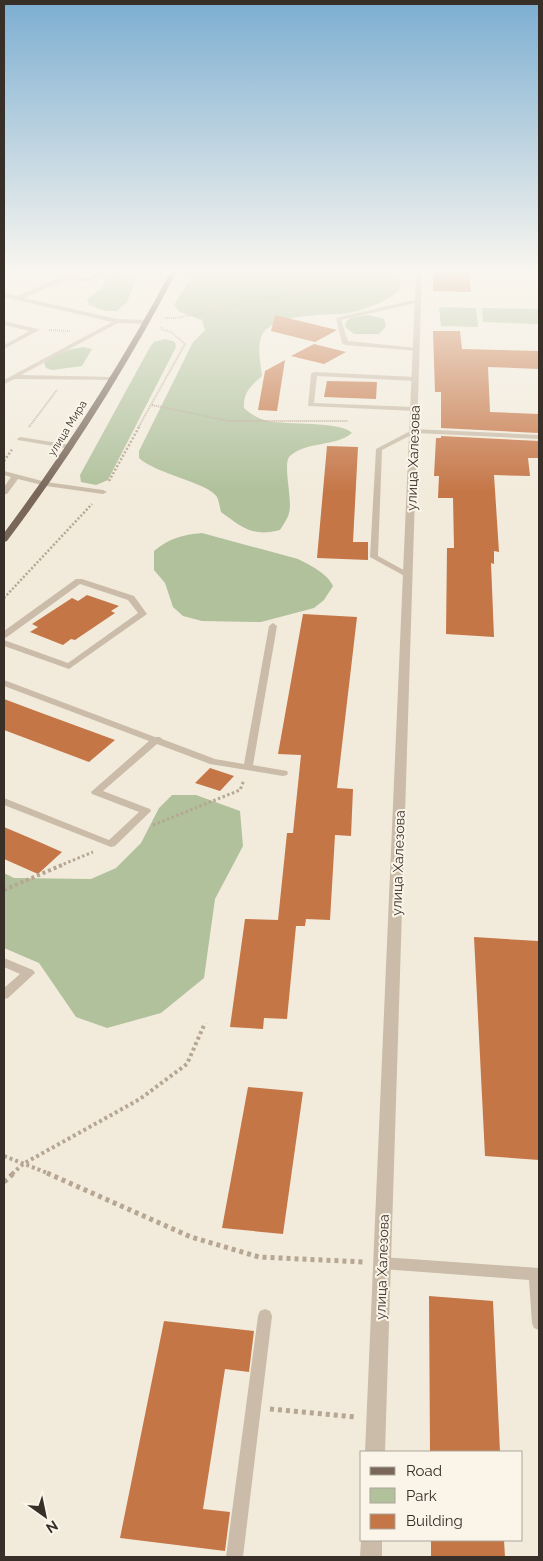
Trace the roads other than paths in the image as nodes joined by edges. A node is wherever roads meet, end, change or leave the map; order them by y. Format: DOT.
graph roads {
  1 [pos="70,346"];
  2 [pos="134,346"];
  3 [pos="374,346"];
  4 [pos="417,346"];
  5 [pos="417,350"];
  6 [pos="12,377"];
  7 [pos="114,379"];
  8 [pos="416,379"];
  9 [pos="4,382"];
  10 [pos="414,409"];
  11 [pos="414,431"];
  12 [pos="539,437"];
  13 [pos="20,439"];
  14 [pos="71,447"];
  15 [pos="4,473"];
  16 [pos="16,476"];
  17 [pos="46,484"];
  18 [pos="4,492"];
  19 [pos="103,492"];
  20 [pos="4,539"];
  21 [pos="408,576"];
  22 [pos="273,626"];
  23 [pos="4,636"];
  24 [pos="4,643"];
  25 [pos="4,683"];
  26 [pos="157,739"];
  27 [pos="248,768"];
  28 [pos="283,773"];
  29 [pos="4,800"];
  30 [pos="4,962"];
  31 [pos="4,995"];
  32 [pos="382,1263"];
  33 [pos="538,1274"];
  34 [pos="265,1316"];
  35 [pos="539,1323"];
  36 [pos="375,1451"];
  37 [pos="372,1541"];
  38 [pos="234,1557"];
  39 [pos="371,1557"];
  1 -- 6 [label="lane"];
  2 -- 7 [label="main road, улица Мира"];
  3 -- 5 [label="lane"];
  4 -- 5 [label="street, улица Халезова"];
  5 -- 8 [label="street, улица Халезова"];
  6 -- 7 [label="lane"];
  6 -- 9 [label="lane"];
  7 -- 14 [label="main road, улица Мира"];
  8 -- 10 [label="street, улица Халезова"];
  8 -- 10 [label="lane"];
  10 -- 11 [label="street, улица Халезова"];
  11 -- 12 [label="lane"];
  11 -- 21 [label="street, улица Халезова"];
  11 -- 21 [label="lane"];
  13 -- 14 [label="lane"];
  14 -- 17 [label="main road, улица Мира"];
  15 -- 16 [label="lane"];
  16 -- 17 [label="lane"];
  16 -- 18 [label="lane"];
  17 -- 19 [label="lane"];
  17 -- 20 [label="main road, улица Мира"];
  21 -- 32 [label="street, улица Халезова"];
  22 -- 27 [label="lane"];
  23 -- 24 [label="lane"];
  25 -- 26 [label="lane"];
  26 -- 27 [label="lane"];
  26 -- 29 [label="lane"];
  27 -- 28 [label="lane"];
  30 -- 31 [label="lane"];
  32 -- 33 [label="lane"];
  32 -- 36 [label="street, улица Халезова"];
  33 -- 35 [label="lane"];
  34 -- 38 [label="lane"];
  37 -- 39 [label="street"];
}
